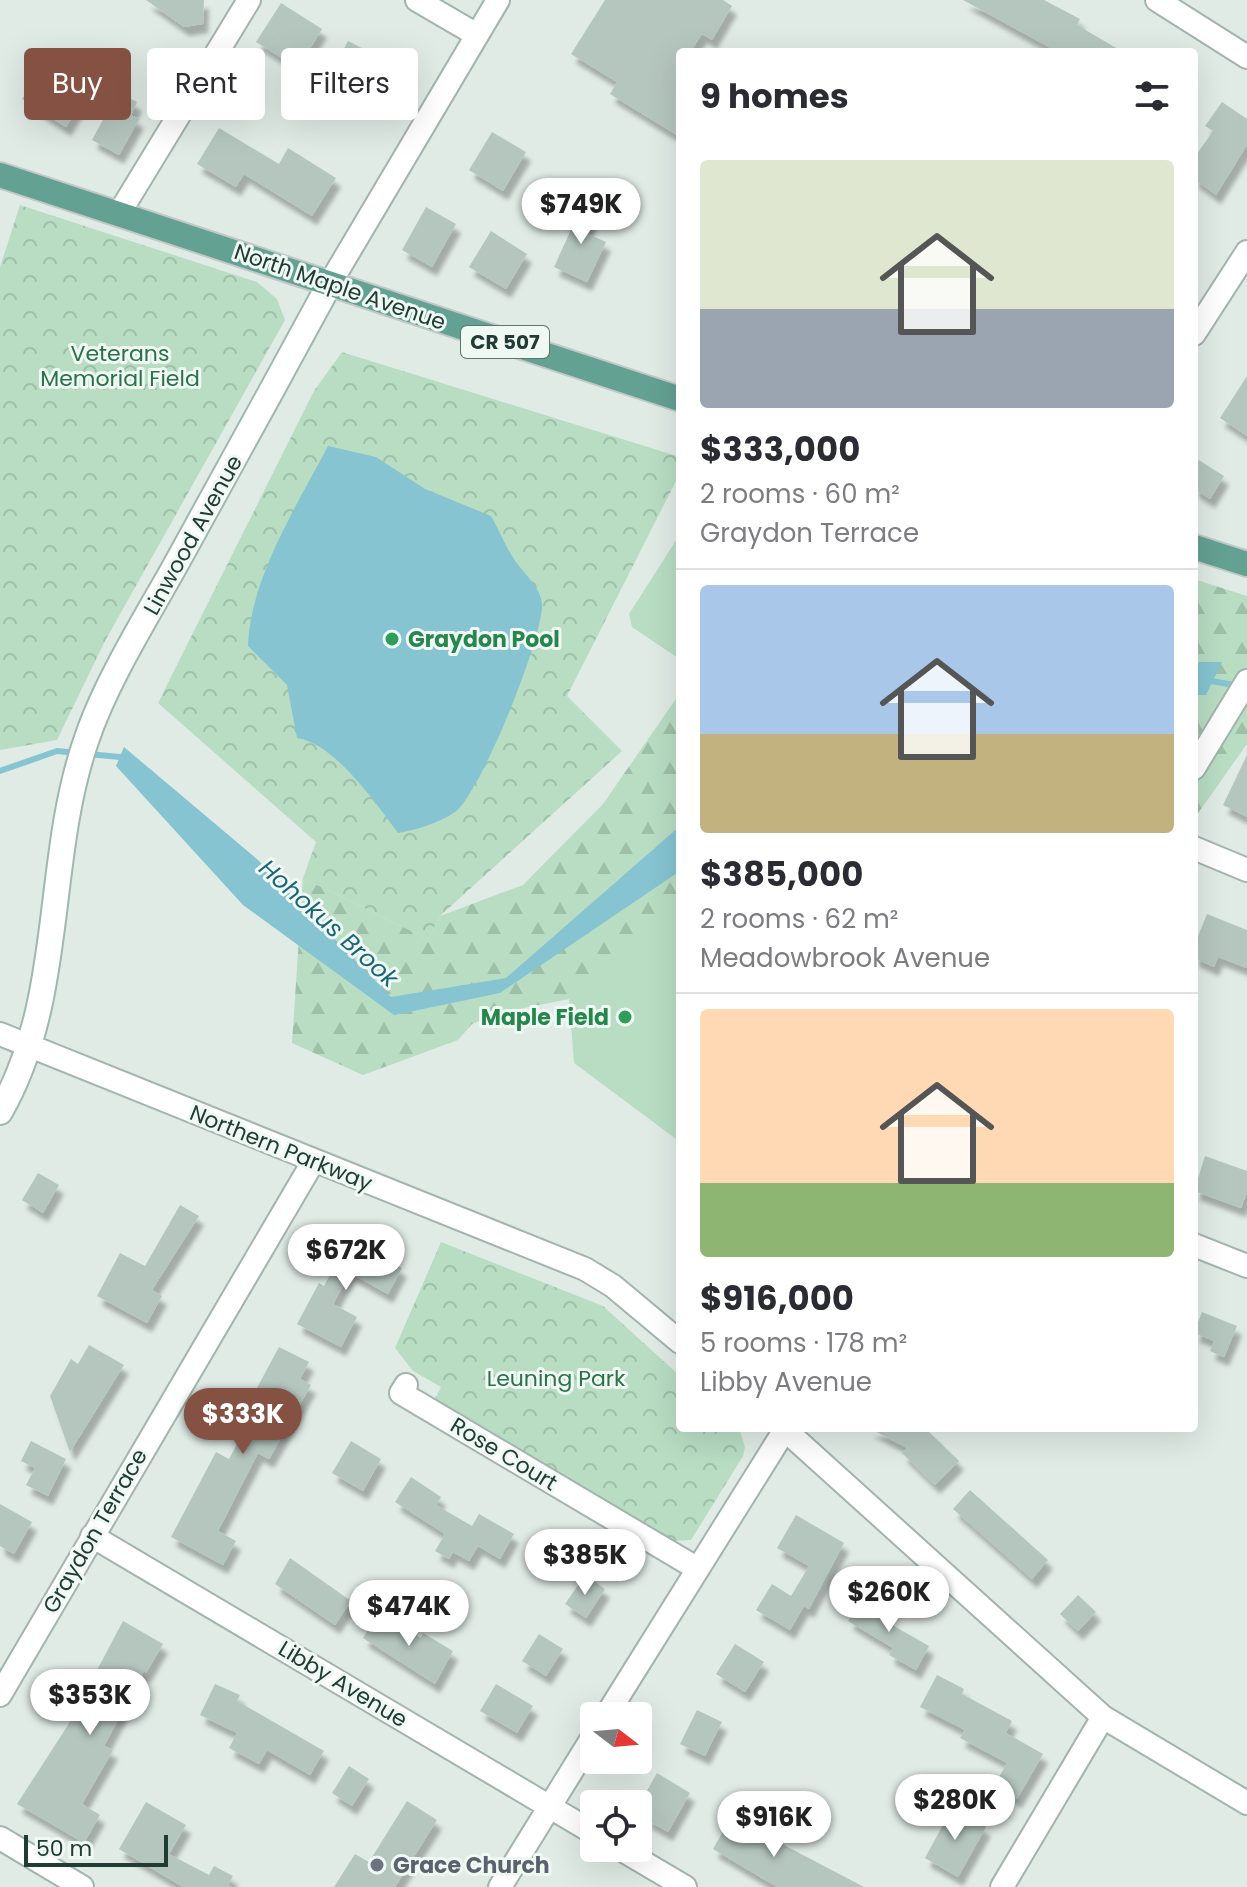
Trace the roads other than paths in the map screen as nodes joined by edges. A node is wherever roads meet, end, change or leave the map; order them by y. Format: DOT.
graph roads {
  1 [pos="249,0"];
  2 [pos="417,0"];
  3 [pos="498,0"];
  4 [pos="1157,0"];
  5 [pos="477,35"];
  6 [pos="1247,57"];
  7 [pos="0,175"];
  8 [pos="120,212"];
  9 [pos="1247,252"];
  10 [pos="329,285"];
  11 [pos="1198,328"];
  12 [pos="676,398"];
  13 [pos="1198,548"];
  14 [pos="1247,564"];
  15 [pos="1247,681"];
  16 [pos="1198,762"];
  17 [pos="1198,850"];
  18 [pos="1247,870"];
  19 [pos="0,1034"];
  20 [pos="32,1044"];
  21 [pos="0,1112"];
  22 [pos="313,1162"];
  23 [pos="1198,1247"];
  24 [pos="1247,1266"];
  25 [pos="676,1339"];
  26 [pos="406,1385"];
  27 [pos="783,1432"];
  28 [pos="788,1432"];
  29 [pos="92,1536"];
  30 [pos="698,1569"];
  31 [pos="0,1695"];
  32 [pos="615,1702"];
  33 [pos="1103,1717"];
  34 [pos="580,1757"];
  35 [pos="1247,1803"];
  36 [pos="549,1807"];
  37 [pos="580,1825"];
  38 [pos="0,1838"];
  39 [pos="643,1862"];
  40 [pos="82,1887"];
  41 [pos="500,1887"];
  42 [pos="685,1887"];
  43 [pos="1002,1887"];
  1 -- 8 [label="street"];
  2 -- 5 [label="street"];
  3 -- 5 [label="street, Linwood Avenue"];
  4 -- 6 [label="street"];
  5 -- 10 [label="street, Linwood Avenue"];
  7 -- 8 [label="main road, North Maple Avenue / CR 507"];
  8 -- 10 [label="main road, North Maple Avenue / CR 507"];
  9 -- 11 [label="street"];
  10 -- 12 [label="main road, North Maple Avenue / CR 507"];
  10 -- 20 [label="main road, Linwood Avenue"];
  13 -- 14 [label="main road"];
  15 -- 16 [label="street"];
  17 -- 18 [label="street"];
  19 -- 20 [label="street, Northern Parkway"];
  20 -- 21 [label="main road, Linwood Avenue"];
  20 -- 22 [label="street, Northern Parkway"];
  22 -- 25 [label="street, Northern Parkway"];
  22 -- 29 [label="street, Graydon Terrace"];
  23 -- 24 [label="street"];
  26 -- 30 [label="street, Rose Court"];
  27 -- 30 [label="street"];
  28 -- 33 [label="street"];
  29 -- 31 [label="street, Graydon Terrace"];
  29 -- 36 [label="street, Libby Avenue"];
  30 -- 32 [label="street"];
  33 -- 35 [label="street"];
  33 -- 43 [label="street"];
  34 -- 36 [label="street"];
  36 -- 37 [label="street, Libby Avenue"];
  36 -- 41 [label="street"];
  38 -- 40 [label="street"];
  39 -- 42 [label="street"];
}
